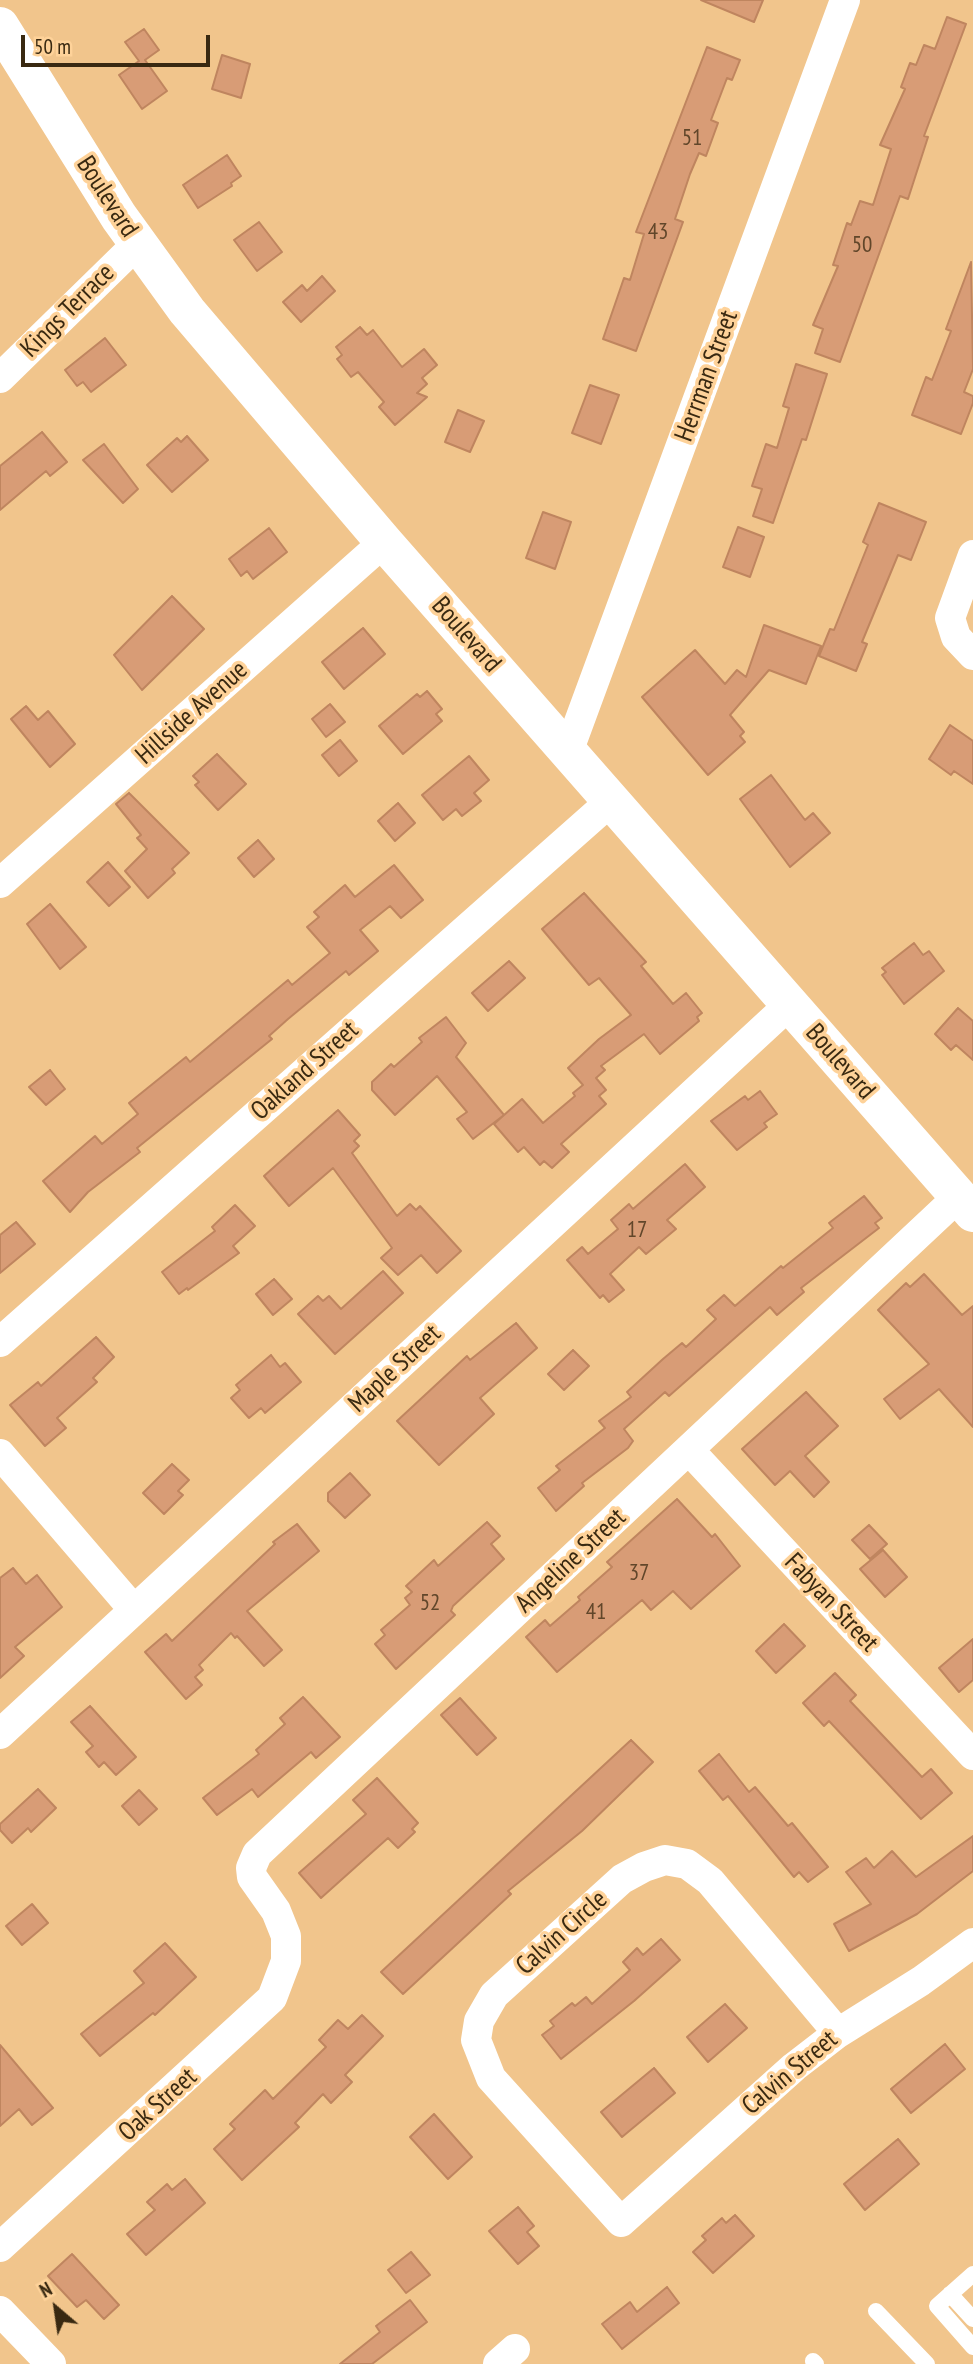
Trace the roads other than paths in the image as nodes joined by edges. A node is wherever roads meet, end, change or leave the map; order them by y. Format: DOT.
graph roads {
  1 [pos="845,0"];
  2 [pos="0,26"];
  3 [pos="137,244"];
  4 [pos="0,378"];
  5 [pos="384,542"];
  6 [pos="973,555"];
  7 [pos="973,655"];
  8 [pos="568,752"];
  9 [pos="611,801"];
  10 [pos="0,883"];
  11 [pos="790,1004"];
  12 [pos="966,1205"];
  13 [pos="0,1342"];
  14 [pos="689,1450"];
  15 [pos="0,1454"];
  16 [pos="134,1610"];
  17 [pos="0,1734"];
  18 [pos="973,1755"];
  19 [pos="973,1943"];
  20 [pos="286,1945"];
  21 [pos="838,2033"];
  22 [pos="621,2222"];
  23 [pos="0,2247"];
  24 [pos="970,2283"];
  25 [pos="950,2294"];
  26 [pos="0,2311"];
  27 [pos="876,2311"];
  28 [pos="973,2319"];
  29 [pos="973,2347"];
  30 [pos="51,2364"];
  31 [pos="927,2364"];
  1 -- 8 [label="street, Herrman Street"];
  2 -- 3 [label="main road, Boulevard"];
  3 -- 4 [label="street, Kings Terrace"];
  3 -- 5 [label="main road, Boulevard"];
  5 -- 8 [label="main road, Boulevard"];
  5 -- 10 [label="street, Hillside Avenue"];
  6 -- 7 [label="street"];
  8 -- 9 [label="main road, Boulevard"];
  9 -- 11 [label="main road, Boulevard"];
  9 -- 13 [label="street, Oakland Street"];
  11 -- 12 [label="main road, Boulevard"];
  11 -- 16 [label="street, Maple Street"];
  12 -- 14 [label="street, Angeline Street"];
  14 -- 18 [label="street, Fabyan Street"];
  14 -- 20 [label="street, Angeline Street"];
  15 -- 16 [label="street"];
  16 -- 17 [label="street, Maple Street"];
  19 -- 21 [label="street, Calvin Street"];
  20 -- 23 [label="street, Oak Street"];
  21 -- 22 [label="street, Calvin Street"];
  21 -- 22 [label="street, Calvin Circle"];
  24 -- 25 [label="lane"];
  25 -- 28 [label="lane"];
  25 -- 29 [label="lane"];
  26 -- 30 [label="street"];
  27 -- 31 [label="lane"];
}
